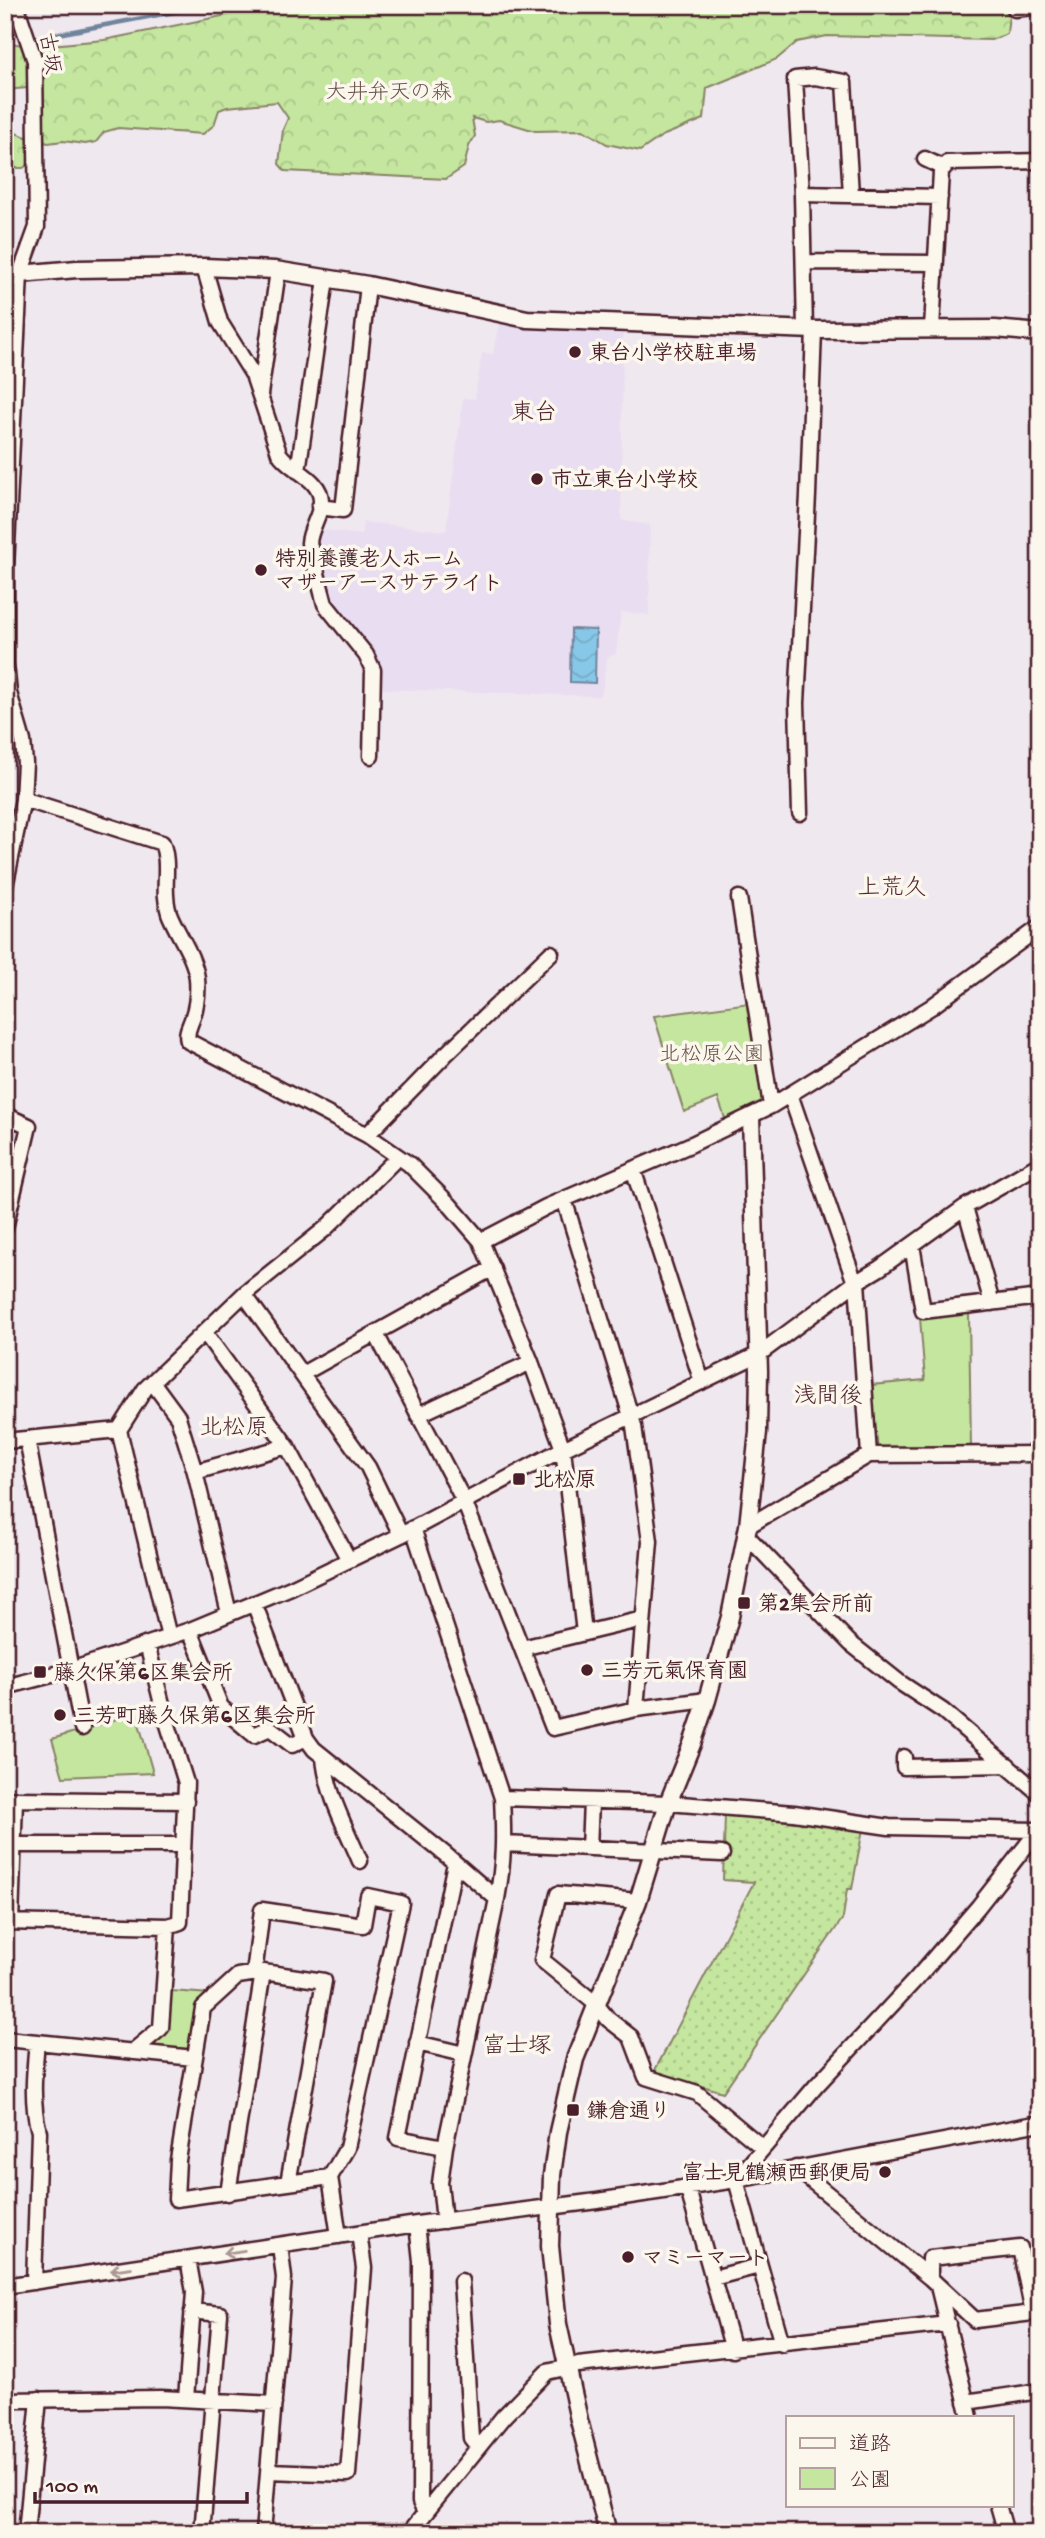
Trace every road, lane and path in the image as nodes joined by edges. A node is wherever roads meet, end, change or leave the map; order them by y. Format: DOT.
graph roads {
  1 [pos="16,5"];
  2 [pos="1040,6"];
  3 [pos="1015,9"];
  4 [pos="925,159"];
  5 [pos="1040,161"];
  6 [pos="944,168"];
  7 [pos="803,194"];
  8 [pos="851,194"];
  9 [pos="940,197"];
  10 [pos="804,261"];
  11 [pos="935,263"];
  12 [pos="204,267"];
  13 [pos="278,271"];
  14 [pos="12,273"];
  15 [pos="326,279"];
  16 [pos="368,285"];
  17 [pos="932,328"];
  18 [pos="809,330"];
  19 [pos="1040,333"];
  20 [pos="260,399"];
  21 [pos="298,471"];
  22 [pos="320,507"];
  23 [pos="6,568"];
  24 [pos="371,756"];
  25 [pos="23,799"];
  26 [pos="800,813"];
  27 [pos="5,887"];
  28 [pos="740,898"];
  29 [pos="1040,927"];
  30 [pos="551,953"];
  31 [pos="790,1094"];
  32 [pos="771,1107"];
  33 [pos="5,1115"];
  34 [pos="751,1117"];
  35 [pos="367,1135"];
  36 [pos="398,1157"];
  37 [pos="1040,1164"];
  38 [pos="633,1169"];
  39 [pos="564,1199"];
  40 [pos="965,1207"];
  41 [pos="5,1228"];
  42 [pos="481,1241"];
  43 [pos="912,1245"];
  44 [pos="493,1268"];
  45 [pos="856,1282"];
  46 [pos="244,1294"];
  47 [pos="1040,1297"];
  48 [pos="992,1303"];
  49 [pos="1040,1326"];
  50 [pos="205,1333"];
  51 [pos="376,1334"];
  52 [pos="759,1354"];
  53 [pos="531,1362"];
  54 [pos="302,1374"];
  55 [pos="702,1382"];
  56 [pos="153,1383"];
  57 [pos="418,1415"];
  58 [pos="632,1415"];
  59 [pos="119,1430"];
  60 [pos="27,1439"];
  61 [pos="5,1441"];
  62 [pos="287,1446"];
  63 [pos="564,1449"];
  64 [pos="1040,1454"];
  65 [pos="869,1455"];
  66 [pos="195,1472"];
  67 [pos="464,1501"];
  68 [pos="747,1531"];
  69 [pos="407,1532"];
  70 [pos="349,1560"];
  71 [pos="254,1603"];
  72 [pos="229,1613"];
  73 [pos="643,1619"];
  74 [pos="190,1630"];
  75 [pos="584,1633"];
  76 [pos="169,1637"];
  77 [pos="147,1644"];
  78 [pos="522,1648"];
  79 [pos="71,1670"];
  80 [pos="5,1687"];
  81 [pos="707,1700"];
  82 [pos="636,1709"];
  83 [pos="82,1728"];
  84 [pos="306,1738"];
  85 [pos="904,1757"];
  86 [pos="324,1758"];
  87 [pos="1008,1765"];
  88 [pos="1040,1794"];
  89 [pos="502,1798"];
  90 [pos="186,1801"];
  91 [pos="591,1802"];
  92 [pos="667,1803"];
  93 [pos="1039,1829"];
  94 [pos="504,1844"];
  95 [pos="14,1845"];
  96 [pos="183,1845"];
  97 [pos="589,1848"];
  98 [pos="654,1850"];
  99 [pos="722,1854"];
  100 [pos="360,1861"];
  101 [pos="455,1863"];
  102 [pos="497,1899"];
  103 [pos="638,1902"];
  104 [pos="8,1922"];
  105 [pos="168,1927"];
  106 [pos="258,1973"];
  107 [pos="596,2004"];
  108 [pos="5,2039"];
  109 [pos="37,2042"];
  110 [pos="417,2043"];
  111 [pos="132,2052"];
  112 [pos="464,2054"];
  113 [pos="194,2058"];
  114 [pos="1040,2123"];
  115 [pos="445,2147"];
  116 [pos="763,2148"];
  117 [pos="796,2168"];
  118 [pos="330,2177"];
  119 [pos="736,2180"];
  120 [pos="288,2183"];
  121 [pos="687,2186"];
  122 [pos="228,2193"];
  123 [pos="550,2208"];
  124 [pos="444,2221"];
  125 [pos="418,2224"];
  126 [pos="359,2233"];
  127 [pos="339,2236"];
  128 [pos="280,2245"];
  129 [pos="188,2259"];
  130 [pos="759,2266"];
  131 [pos="713,2278"];
  132 [pos="461,2281"];
  133 [pos="934,2281"];
  134 [pos="34,2282"];
  135 [pos="5,2286"];
  136 [pos="192,2311"];
  137 [pos="1037,2315"];
  138 [pos="948,2324"];
  139 [pos="782,2344"];
  140 [pos="733,2350"];
  141 [pos="567,2367"];
  142 [pos="1039,2395"];
  143 [pos="39,2399"];
  144 [pos="186,2399"];
  145 [pos="5,2400"];
  146 [pos="212,2402"];
  147 [pos="966,2402"];
  148 [pos="274,2404"];
  149 [pos="970,2416"];
  150 [pos="478,2447"];
  151 [pos="269,2471"];
  152 [pos="998,2506"];
  153 [pos="425,2513"];
  154 [pos="26,2533"];
  155 [pos="202,2533"];
  156 [pos="264,2533"];
  157 [pos="409,2533"];
  158 [pos="608,2533"];
  159 [pos="1006,2533"];
  1 -- 14 [label="street, 古坂"];
  2 -- 3 [label="street"];
  4 -- 6 [label="street"];
  5 -- 6 [label="street"];
  6 -- 9 [label="street"];
  7 -- 8 [label="street"];
  7 -- 8 [label="street"];
  7 -- 10 [label="street"];
  8 -- 9 [label="street"];
  9 -- 11 [label="street"];
  10 -- 11 [label="street"];
  10 -- 18 [label="street"];
  11 -- 17 [label="street"];
  12 -- 13 [label="street"];
  12 -- 14 [label="street"];
  12 -- 20 [label="street"];
  13 -- 15 [label="street"];
  13 -- 20 [label="street"];
  14 -- 23 [label="street, 古坂"];
  15 -- 16 [label="street"];
  15 -- 21 [label="street"];
  16 -- 18 [label="street"];
  16 -- 22 [label="street"];
  17 -- 18 [label="street"];
  17 -- 19 [label="street"];
  18 -- 26 [label="street"];
  20 -- 21 [label="street"];
  21 -- 22 [label="street"];
  22 -- 24 [label="street"];
  23 -- 25 [label="street, 古坂"];
  25 -- 27 [label="street, 古坂"];
  25 -- 35 [label="street"];
  28 -- 32 [label="street"];
  29 -- 31 [label="street"];
  30 -- 35 [label="street"];
  31 -- 32 [label="street"];
  31 -- 45 [label="street"];
  32 -- 34 [label="street"];
  33 -- 41 [label="street"];
  34 -- 38 [label="street"];
  34 -- 52 [label="street"];
  35 -- 36 [label="street"];
  36 -- 42 [label="street"];
  36 -- 46 [label="street"];
  37 -- 40 [label="street"];
  38 -- 39 [label="street"];
  38 -- 55 [label="street"];
  39 -- 42 [label="street"];
  39 -- 58 [label="street"];
  40 -- 43 [label="street"];
  40 -- 48 [label="street"];
  42 -- 44 [label="street"];
  43 -- 45 [label="street"];
  43 -- 48 [label="street"];
  44 -- 51 [label="street"];
  44 -- 53 [label="street"];
  45 -- 52 [label="street"];
  45 -- 65 [label="street"];
  46 -- 50 [label="street"];
  46 -- 54 [label="street"];
  47 -- 48 [label="street"];
  47 -- 49 [label="street"];
  50 -- 56 [label="street"];
  50 -- 62 [label="street"];
  51 -- 54 [label="street"];
  51 -- 57 [label="street"];
  52 -- 55 [label="street"];
  52 -- 68 [label="street"];
  53 -- 57 [label="street"];
  53 -- 63 [label="street"];
  54 -- 69 [label="street"];
  55 -- 58 [label="street"];
  56 -- 59 [label="street"];
  56 -- 66 [label="street"];
  57 -- 67 [label="street"];
  58 -- 63 [label="street"];
  58 -- 73 [label="street"];
  59 -- 60 [label="street"];
  59 -- 76 [label="street"];
  60 -- 61 [label="street"];
  60 -- 79 [label="street"];
  62 -- 66 [label="street"];
  62 -- 70 [label="street"];
  63 -- 67 [label="street"];
  63 -- 75 [label="street"];
  64 -- 65 [label="street"];
  65 -- 68 [label="street"];
  66 -- 72 [label="street"];
  67 -- 69 [label="street"];
  67 -- 78 [label="street"];
  68 -- 81 [label="street"];
  68 -- 87 [label="street"];
  69 -- 70 [label="street"];
  69 -- 89 [label="street"];
  70 -- 71 [label="street"];
  71 -- 72 [label="street"];
  71 -- 84 [label="street"];
  72 -- 74 [label="street"];
  73 -- 75 [label="street"];
  73 -- 82 [label="street"];
  74 -- 76 [label="street"];
  74 -- 84 [label="street"];
  75 -- 78 [label="street"];
  76 -- 77 [label="street"];
  77 -- 79 [label="street"];
  77 -- 90 [label="street"];
  78 -- 82 [label="street"];
  79 -- 80 [label="street"];
  79 -- 83 [label="street"];
  81 -- 82 [label="street"];
  81 -- 92 [label="street"];
  84 -- 86 [label="street"];
  85 -- 87 [label="street"];
  86 -- 100 [label="street"];
  86 -- 101 [label="street"];
  87 -- 88 [label="street"];
  89 -- 91 [label="street"];
  89 -- 94 [label="street"];
  90 -- 95 [label="street"];
  90 -- 96 [label="street"];
  91 -- 92 [label="street"];
  91 -- 97 [label="street"];
  92 -- 93 [label="street"];
  92 -- 98 [label="street"];
  93 -- 116 [label="street"];
  94 -- 97 [label="street"];
  94 -- 102 [label="street"];
  95 -- 96 [label="street"];
  95 -- 104 [label="street"];
  96 -- 105 [label="street"];
  97 -- 98 [label="street"];
  98 -- 99 [label="street"];
  98 -- 103 [label="street"];
  101 -- 102 [label="street"];
  101 -- 110 [label="street"];
  102 -- 112 [label="street"];
  103 -- 107 [label="street"];
  103 -- 107 [label="street"];
  104 -- 105 [label="street"];
  105 -- 111 [label="street"];
  106 -- 113 [label="street"];
  106 -- 118 [label="street"];
  106 -- 120 [label="street"];
  106 -- 122 [label="street"];
  107 -- 116 [label="street"];
  107 -- 123 [label="street"];
  108 -- 109 [label="street"];
  109 -- 111 [label="street"];
  109 -- 134 [label="street"];
  110 -- 112 [label="street"];
  110 -- 115 [label="street"];
  111 -- 113 [label="street"];
  112 -- 115 [label="street"];
  113 -- 122 [label="street"];
  114 -- 117 [label="street"];
  115 -- 124 [label="street"];
  116 -- 119 [label="street"];
  117 -- 119 [label="street"];
  117 -- 133 [label="street"];
  118 -- 120 [label="street"];
  118 -- 127 [label="street"];
  119 -- 121 [label="street"];
  119 -- 130 [label="street"];
  120 -- 122 [label="street"];
  121 -- 123 [label="street"];
  121 -- 131 [label="street"];
  123 -- 124 [label="street"];
  123 -- 141 [label="street"];
  124 -- 125 [label="street"];
  125 -- 126 [label="street"];
  125 -- 153 [label="street"];
  126 -- 127 [label="street"];
  126 -- 151 [label="street"];
  127 -- 128 [label="street"];
  128 -- 129 [label="street, one-way"];
  128 -- 148 [label="street"];
  129 -- 134 [label="street, one-way"];
  129 -- 136 [label="street"];
  130 -- 131 [label="street"];
  130 -- 139 [label="street"];
  131 -- 140 [label="street"];
  132 -- 150 [label="street"];
  133 -- 137 [label="street"];
  133 -- 137 [label="street"];
  133 -- 138 [label="street"];
  134 -- 135 [label="street"];
  136 -- 144 [label="street"];
  136 -- 146 [label="street"];
  138 -- 139 [label="street"];
  138 -- 147 [label="street"];
  139 -- 140 [label="street"];
  140 -- 141 [label="street"];
  141 -- 150 [label="street"];
  141 -- 158 [label="street"];
  142 -- 147 [label="street"];
  143 -- 144 [label="street"];
  143 -- 145 [label="street"];
  143 -- 154 [label="street"];
  144 -- 146 [label="street"];
  146 -- 148 [label="street"];
  146 -- 155 [label="street"];
  147 -- 149 [label="street"];
  148 -- 151 [label="street"];
  150 -- 153 [label="street"];
  151 -- 156 [label="street"];
  152 -- 159 [label="street"];
  153 -- 157 [label="street"];
}
